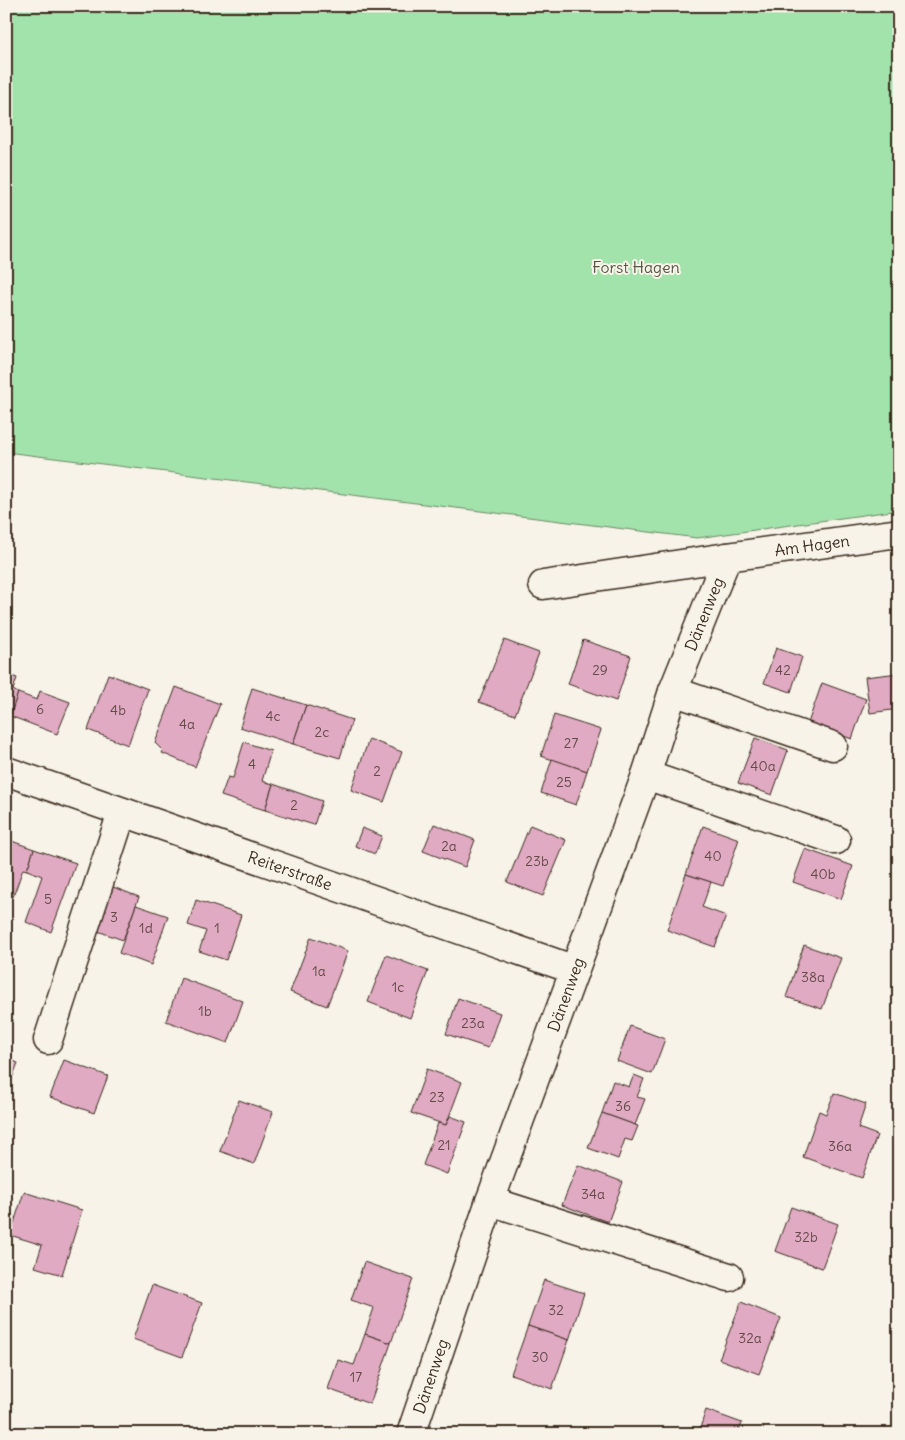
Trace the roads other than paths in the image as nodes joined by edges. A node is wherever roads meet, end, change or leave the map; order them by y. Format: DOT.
graph roads {
  1 [pos="899,534"];
  2 [pos="727,557"];
  3 [pos="543,585"];
  4 [pos="673,691"];
  5 [pos="833,746"];
  6 [pos="6,771"];
  7 [pos="646,775"];
  8 [pos="122,812"];
  9 [pos="836,840"];
  10 [pos="575,970"];
  11 [pos="48,1040"];
  12 [pos="490,1201"];
  13 [pos="729,1277"];
  14 [pos="411,1434"];
  1 -- 2 [label="street, Am Hagen"];
  2 -- 3 [label="street, Am Hagen"];
  2 -- 4 [label="street, Dänenweg"];
  4 -- 5 [label="street"];
  4 -- 7 [label="street, Dänenweg"];
  6 -- 8 [label="street, Reiterstraße"];
  7 -- 9 [label="street"];
  7 -- 10 [label="street, Dänenweg"];
  8 -- 10 [label="street, Reiterstraße"];
  8 -- 11 [label="street"];
  10 -- 12 [label="street, Dänenweg"];
  12 -- 13 [label="street"];
  12 -- 14 [label="street, Dänenweg"];
}
